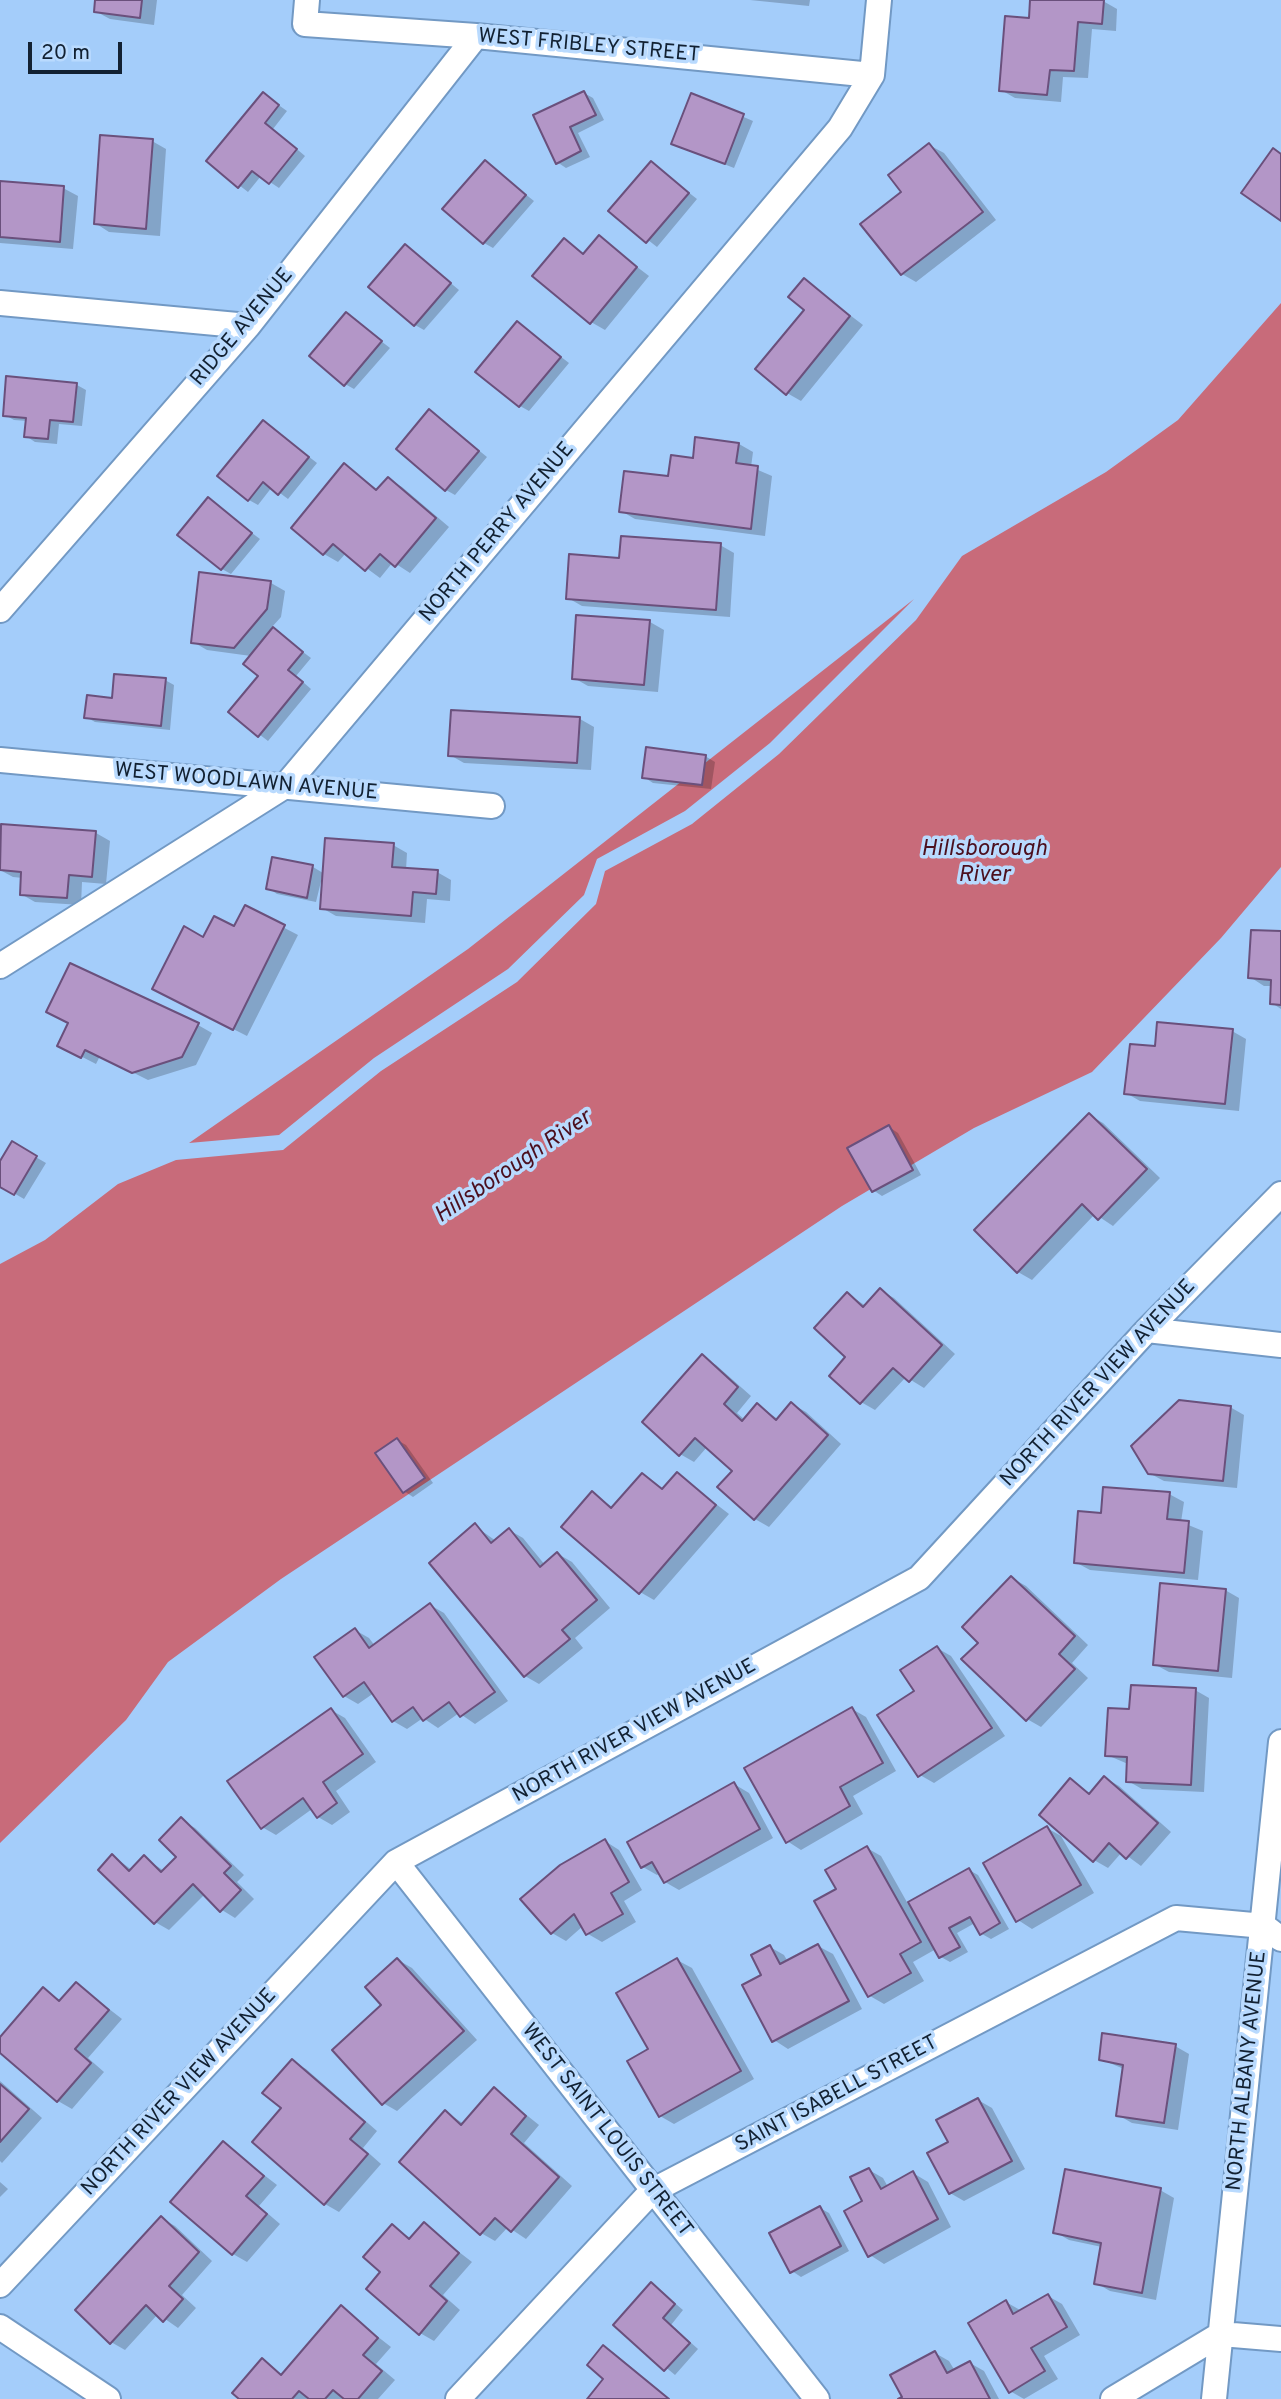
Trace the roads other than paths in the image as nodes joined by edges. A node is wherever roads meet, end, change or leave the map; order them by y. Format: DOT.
graph roads {
  1 [pos="879,0"];
  2 [pos="306,12"];
  3 [pos="476,36"];
  4 [pos="872,75"];
  5 [pos="0,303"];
  6 [pos="248,326"];
  7 [pos="0,610"];
  8 [pos="0,760"];
  9 [pos="285,786"];
  10 [pos="492,806"];
  11 [pos="0,965"];
  12 [pos="1281,1194"];
  13 [pos="1147,1330"];
  14 [pos="1281,1345"];
  15 [pos="1281,1742"];
  16 [pos="396,1862"];
  17 [pos="1272,1933"];
  18 [pos="652,2191"];
  19 [pos="0,2285"];
  20 [pos="0,2327"];
  21 [pos="1221,2334"];
  22 [pos="1281,2339"];
  23 [pos="108,2399"];
  24 [pos="458,2399"];
  25 [pos="817,2399"];
  26 [pos="1113,2399"];
  27 [pos="1214,2399"];
  1 -- 4 [label="street, NORTH PERRY AVENUE"];
  2 -- 3 [label="street, WEST FRIBLEY STREET"];
  3 -- 4 [label="street, WEST FRIBLEY STREET"];
  3 -- 6 [label="street, RIDGE AVENUE"];
  4 -- 9 [label="street, NORTH PERRY AVENUE"];
  5 -- 6 [label="street"];
  6 -- 7 [label="street, RIDGE AVENUE"];
  8 -- 9 [label="street, WEST WOODLAWN AVENUE"];
  9 -- 10 [label="street, WEST WOODLAWN AVENUE"];
  9 -- 11 [label="street, NORTH PERRY AVENUE"];
  12 -- 13 [label="street, NORTH RIVER VIEW AVENUE"];
  13 -- 14 [label="street"];
  13 -- 16 [label="street, NORTH RIVER VIEW AVENUE"];
  15 -- 17 [label="street, NORTH ALBANY AVENUE"];
  16 -- 18 [label="street, WEST SAINT LOUIS STREET"];
  16 -- 19 [label="street, NORTH RIVER VIEW AVENUE"];
  17 -- 18 [label="street, SAINT ISABELL STREET"];
  17 -- 21 [label="street, NORTH ALBANY AVENUE"];
  18 -- 24 [label="street, SAINT ISABELL STREET"];
  18 -- 25 [label="street, WEST SAINT LOUIS STREET"];
  20 -- 23 [label="street"];
  21 -- 22 [label="street"];
  21 -- 26 [label="street"];
  21 -- 27 [label="street, NORTH ALBANY AVENUE"];
}
